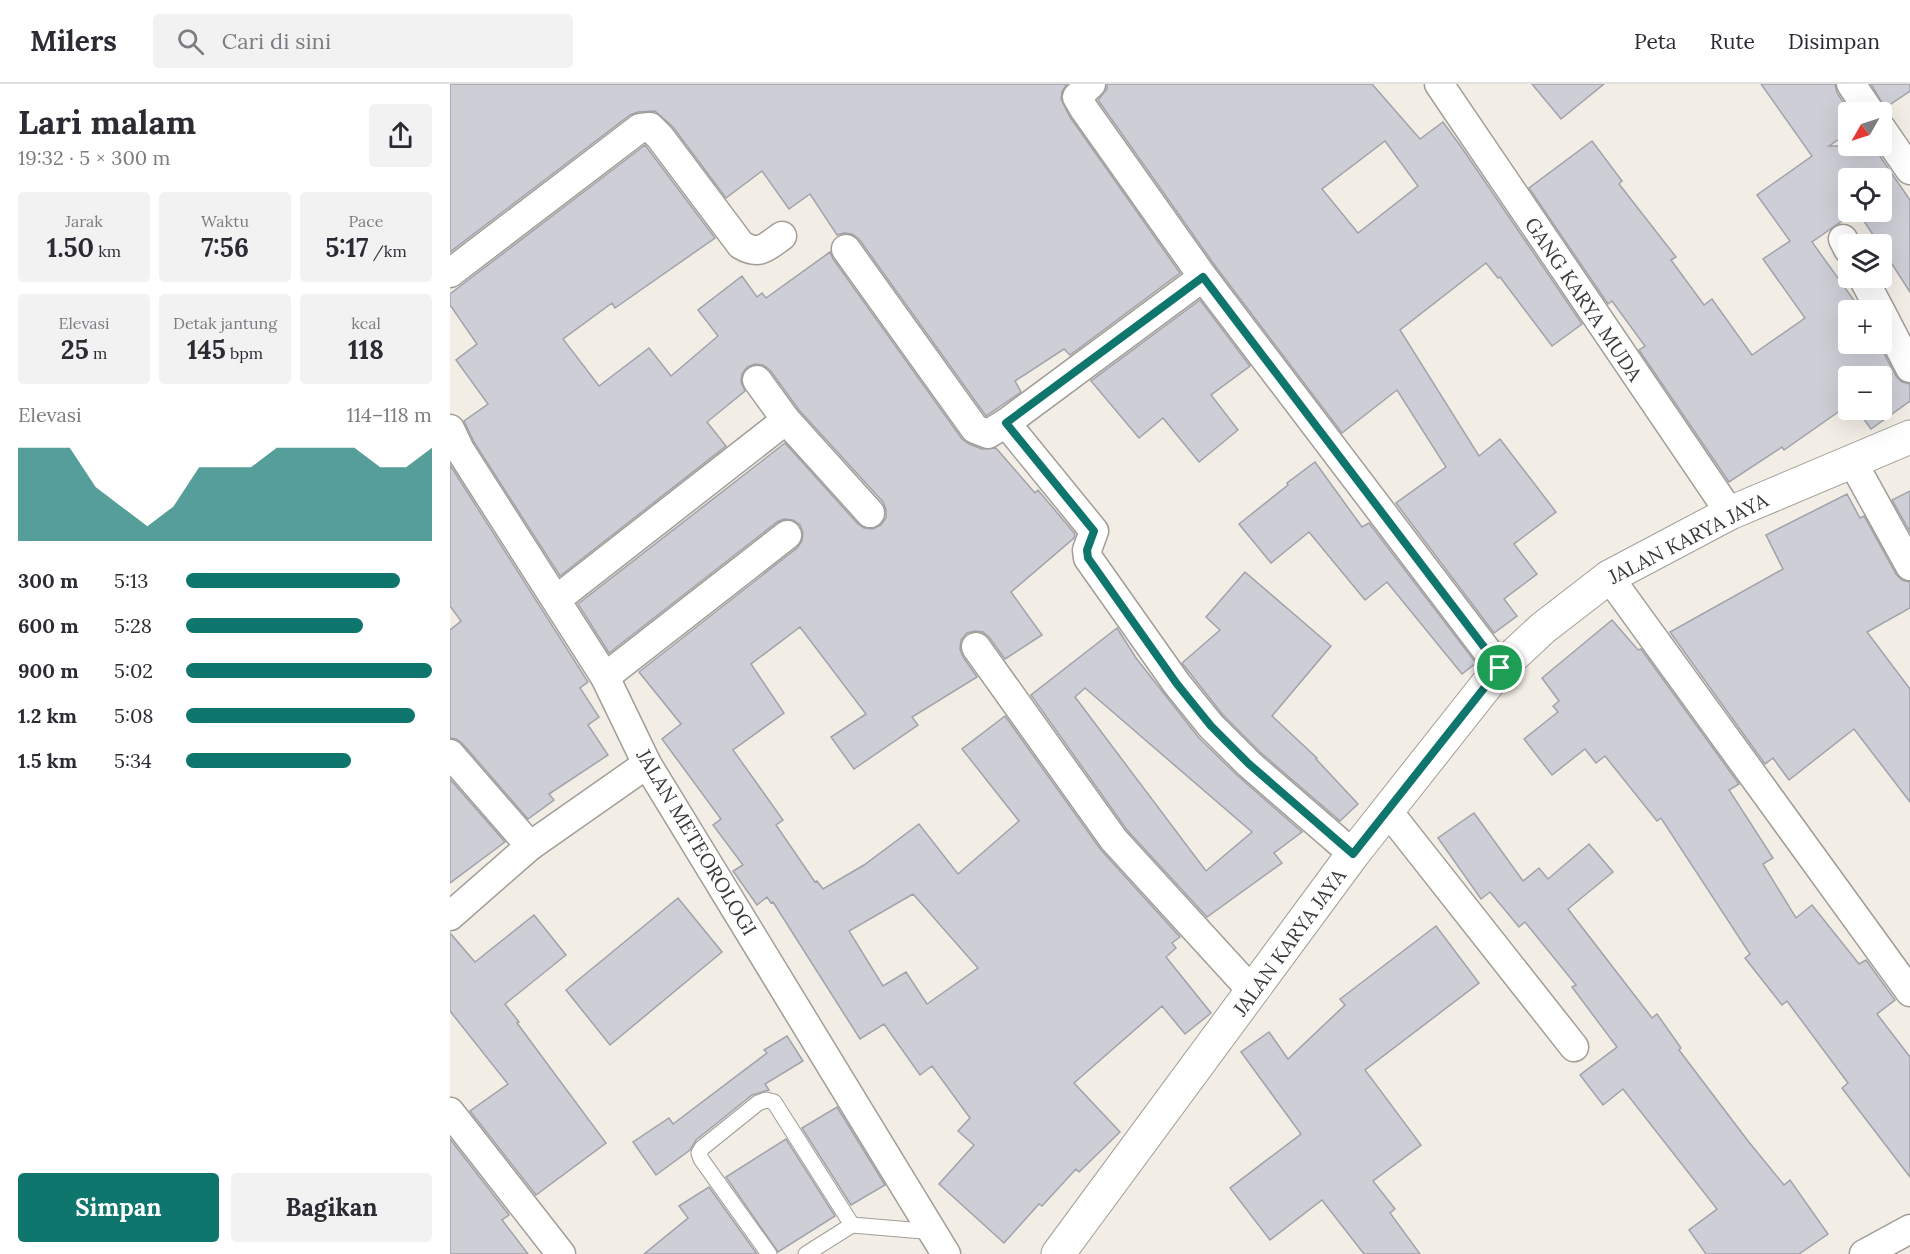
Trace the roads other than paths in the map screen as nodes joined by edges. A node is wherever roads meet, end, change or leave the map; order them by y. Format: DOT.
graph roads {
  1 [pos="1439,84"];
  2 [pos="1851,84"];
  3 [pos="1078,88"];
  4 [pos="1863,102"];
  5 [pos="1892,144"];
  6 [pos="1910,170"];
  7 [pos="782,236"];
  8 [pos="846,249"];
  9 [pos="450,273"];
  10 [pos="1203,277"];
  11 [pos="1892,333"];
  12 [pos="1910,368"];
  13 [pos="757,380"];
  14 [pos="786,420"];
  15 [pos="1006,423"];
  16 [pos="450,429"];
  17 [pos="1910,437"];
  18 [pos="1852,461"];
  19 [pos="870,513"];
  20 [pos="1730,513"];
  21 [pos="787,535"];
  22 [pos="1910,566"];
  23 [pos="1609,577"];
  24 [pos="557,599"];
  25 [pos="976,646"];
  26 [pos="1500,668"];
  27 [pos="605,677"];
  28 [pos="450,754"];
  29 [pos="647,764"];
  30 [pos="1387,810"];
  31 [pos="530,846"];
  32 [pos="1353,854"];
  33 [pos="450,915"];
  34 [pos="1253,992"];
  35 [pos="1910,992"];
  36 [pos="1574,1047"];
  37 [pos="450,1112"];
  38 [pos="852,1225"];
  39 [pos="1910,1229"];
  40 [pos="940,1243"];
  41 [pos="561,1254"];
  42 [pos="769,1254"];
  43 [pos="806,1254"];
  44 [pos="1058,1254"];
  45 [pos="1864,1254"];
  1 -- 20 [label="street, GANG KARYA MUDA"];
  2 -- 4 [label="street"];
  3 -- 10 [label="street"];
  5 -- 6 [label="street"];
  7 -- 9 [label="street"];
  8 -- 15 [label="street"];
  10 -- 15 [label="street"];
  10 -- 26 [label="street"];
  11 -- 12 [label="street"];
  13 -- 14 [label="street"];
  14 -- 19 [label="street"];
  14 -- 24 [label="street"];
  15 -- 32 [label="street"];
  16 -- 24 [label="street, JALAN METEOROLOGI"];
  17 -- 18 [label="main road, JALAN KARYA JAYA"];
  18 -- 20 [label="main road, JALAN KARYA JAYA"];
  18 -- 22 [label="street"];
  20 -- 23 [label="main road, JALAN KARYA JAYA"];
  21 -- 27 [label="street"];
  23 -- 26 [label="main road, JALAN KARYA JAYA"];
  23 -- 35 [label="street"];
  24 -- 27 [label="street, JALAN METEOROLOGI"];
  25 -- 34 [label="street"];
  26 -- 30 [label="main road, JALAN KARYA JAYA"];
  27 -- 29 [label="street, JALAN METEOROLOGI"];
  28 -- 31 [label="street"];
  29 -- 31 [label="street"];
  29 -- 40 [label="street, JALAN METEOROLOGI"];
  30 -- 32 [label="main road, JALAN KARYA JAYA"];
  30 -- 36 [label="street"];
  31 -- 33 [label="street"];
  32 -- 34 [label="main road, JALAN KARYA JAYA"];
  34 -- 44 [label="main road, JALAN KARYA JAYA"];
  37 -- 41 [label="street"];
  38 -- 40 [label="lane"];
  38 -- 42 [label="lane"];
  38 -- 43 [label="lane"];
  39 -- 45 [label="street"];
}
